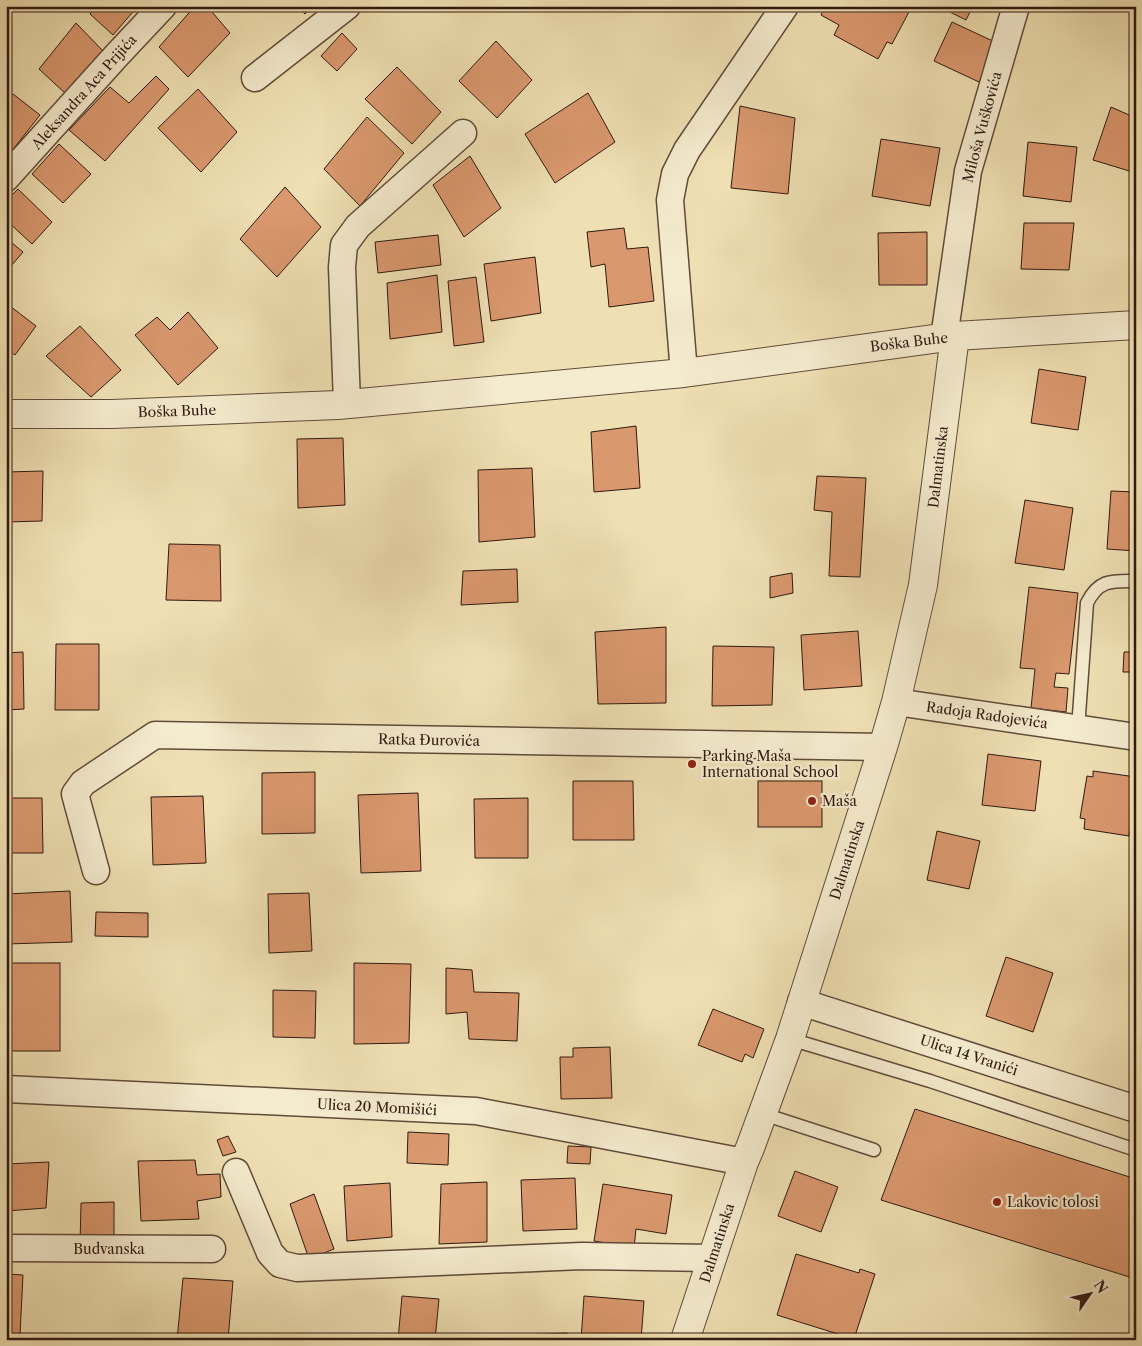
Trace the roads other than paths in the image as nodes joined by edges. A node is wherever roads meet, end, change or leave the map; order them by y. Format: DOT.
graph roads {
  1 [pos="163,6"];
  2 [pos="347,6"];
  3 [pos="785,6"];
  4 [pos="1016,6"];
  5 [pos="255,78"];
  6 [pos="463,133"];
  7 [pos="6,178"];
  8 [pos="1136,325"];
  9 [pos="950,337"];
  10 [pos="684,373"];
  11 [pos="347,404"];
  12 [pos="6,414"];
  13 [pos="1136,581"];
  14 [pos="896,702"];
  15 [pos="1078,729"];
  16 [pos="1136,737"];
  17 [pos="884,747"];
  18 [pos="96,871"];
  19 [pos="801,1002"];
  20 [pos="790,1039"];
  21 [pos="6,1089"];
  22 [pos="1136,1109"];
  23 [pos="763,1114"];
  24 [pos="874,1150"];
  25 [pos="1136,1150"];
  26 [pos="744,1162"];
  27 [pos="236,1172"];
  28 [pos="6,1248"];
  29 [pos="212,1249"];
  30 [pos="712,1258"];
  31 [pos="685,1340"];
  1 -- 7 [label="street, Aleksandra Aca Prijića"];
  2 -- 5 [label="street"];
  3 -- 10 [label="street"];
  4 -- 9 [label="street, Miloša Vuškovića"];
  6 -- 11 [label="street"];
  8 -- 9 [label="street, Boška Buhe"];
  9 -- 10 [label="street, Boška Buhe"];
  9 -- 14 [label="street, Dalmatinska"];
  10 -- 11 [label="street, Boška Buhe"];
  11 -- 12 [label="street, Boška Buhe"];
  13 -- 15 [label="lane"];
  14 -- 15 [label="street, Radoja Radojevića"];
  14 -- 17 [label="street, Dalmatinska"];
  15 -- 16 [label="street, Radoja Radojevića"];
  17 -- 18 [label="street, Ratka Đurovića"];
  17 -- 19 [label="street, Dalmatinska"];
  19 -- 20 [label="street, Dalmatinska"];
  19 -- 22 [label="street, Ulica 14 Vranići"];
  20 -- 23 [label="street, Dalmatinska"];
  20 -- 25 [label="lane"];
  21 -- 26 [label="street, Ulica 20 Momišići"];
  23 -- 24 [label="lane"];
  23 -- 26 [label="street, Dalmatinska"];
  26 -- 30 [label="street, Dalmatinska"];
  27 -- 30 [label="street"];
  28 -- 29 [label="street, Budvanska"];
  30 -- 31 [label="street, Dalmatinska"];
}
